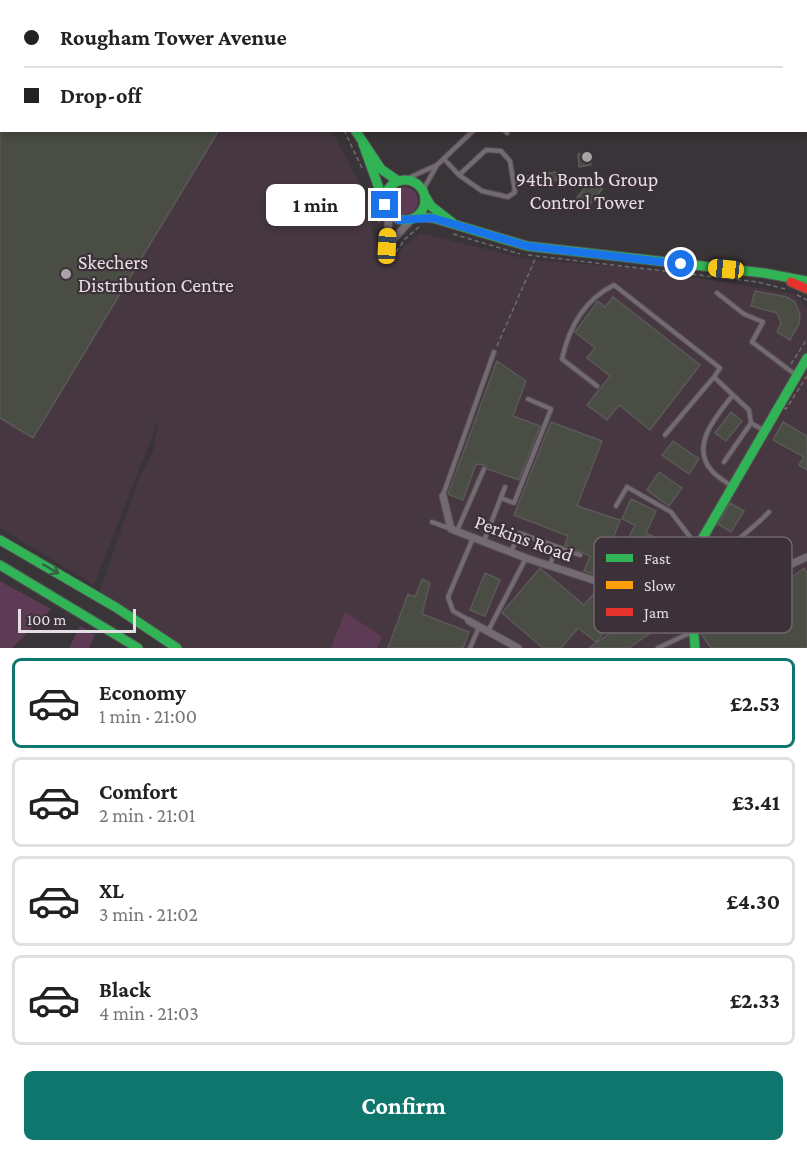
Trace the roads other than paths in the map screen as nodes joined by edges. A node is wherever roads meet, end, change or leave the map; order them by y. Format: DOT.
graph roads {
  1 [pos="356,132"];
  2 [pos="472,132"];
  3 [pos="362,142"];
  4 [pos="444,159"];
  5 [pos="437,165"];
  6 [pos="459,176"];
  7 [pos="401,180"];
  8 [pos="424,193"];
  9 [pos="387,209"];
  10 [pos="414,219"];
  11 [pos="455,224"];
  12 [pos="780,277"];
  13 [pos="807,281"];
  14 [pos="807,290"];
  15 [pos="717,293"];
  16 [pos="494,352"];
  17 [pos="807,359"];
  18 [pos="791,372"];
  19 [pos="714,377"];
  20 [pos="597,386"];
  21 [pos="733,395"];
  22 [pos="528,399"];
  23 [pos="750,423"];
  24 [pos="766,426"];
  25 [pos="665,435"];
  26 [pos="724,462"];
  27 [pos="484,469"];
  28 [pos="731,486"];
  29 [pos="505,487"];
  30 [pos="443,496"];
  31 [pos="501,498"];
  32 [pos="616,506"];
  33 [pos="769,512"];
  34 [pos="432,522"];
  35 [pos="454,530"];
  36 [pos="691,537"];
  37 [pos="703,537"];
  38 [pos="742,537"];
  39 [pos="473,538"];
  40 [pos="0,540"];
  41 [pos="484,542"];
  42 [pos="556,547"];
  43 [pos="512,552"];
  44 [pos="580,555"];
  45 [pos="807,557"];
  46 [pos="526,558"];
  47 [pos="792,564"];
  48 [pos="0,565"];
  49 [pos="550,566"];
  50 [pos="594,581"];
  51 [pos="469,621"];
  52 [pos="480,626"];
  53 [pos="488,631"];
  54 [pos="691,633"];
  55 [pos="693,633"];
  56 [pos="138,648"];
  57 [pos="177,648"];
  58 [pos="470,648"];
  59 [pos="518,648"];
  60 [pos="658,648"];
  61 [pos="695,648"];
  1 -- 3 [label="main road"];
  2 -- 4 [label="lane"];
  3 -- 7 [label="main road"];
  3 -- 9 [label="main road"];
  4 -- 5 [label="lane"];
  4 -- 6 [label="lane"];
  5 -- 7 [label="lane"];
  5 -- 8 [label="lane"];
  6 -- 6 [label="lane"];
  7 -- 8 [label="main road"];
  7 -- 9 [label="main road"];
  8 -- 10 [label="main road"];
  8 -- 11 [label="main road"];
  9 -- 10 [label="main road"];
  9 -- 10 [label="street"];
  10 -- 11 [label="main road"];
  11 -- 12 [label="main road"];
  12 -- 13 [label="main road"];
  12 -- 14 [label="main road"];
  15 -- 18 [label="lane"];
  16 -- 30 [label="lane"];
  17 -- 18 [label="main road"];
  18 -- 24 [label="main road"];
  19 -- 20 [label="lane"];
  19 -- 21 [label="lane"];
  19 -- 25 [label="lane"];
  21 -- 23 [label="lane"];
  21 -- 28 [label="lane"];
  22 -- 31 [label="lane"];
  23 -- 24 [label="lane"];
  23 -- 26 [label="lane"];
  24 -- 28 [label="main road"];
  27 -- 35 [label="lane"];
  28 -- 37 [label="main road"];
  29 -- 31 [label="lane"];
  30 -- 35 [label="street, Perkins Road"];
  31 -- 41 [label="lane"];
  32 -- 36 [label="lane"];
  33 -- 38 [label="lane"];
  34 -- 35 [label="lane, Perkins Road"];
  35 -- 39 [label="street, Perkins Road"];
  39 -- 41 [label="street, Perkins Road"];
  39 -- 51 [label="lane"];
  40 -- 57 [label="main road, one-way"];
  41 -- 43 [label="street, Perkins Road"];
  42 -- 43 [label="lane"];
  42 -- 44 [label="lane"];
  42 -- 49 [label="lane"];
  43 -- 46 [label="street, Perkins Road"];
  45 -- 47 [label="street, Perkins Road"];
  46 -- 49 [label="street, Perkins Road"];
  46 -- 53 [label="lane"];
  48 -- 56 [label="main road"];
  49 -- 50 [label="street, Perkins Road"];
  51 -- 52 [label="street"];
  52 -- 53 [label="street"];
  52 -- 58 [label="lane"];
  53 -- 59 [label="street"];
  54 -- 60 [label="lane"];
  55 -- 61 [label="main road"];
}
